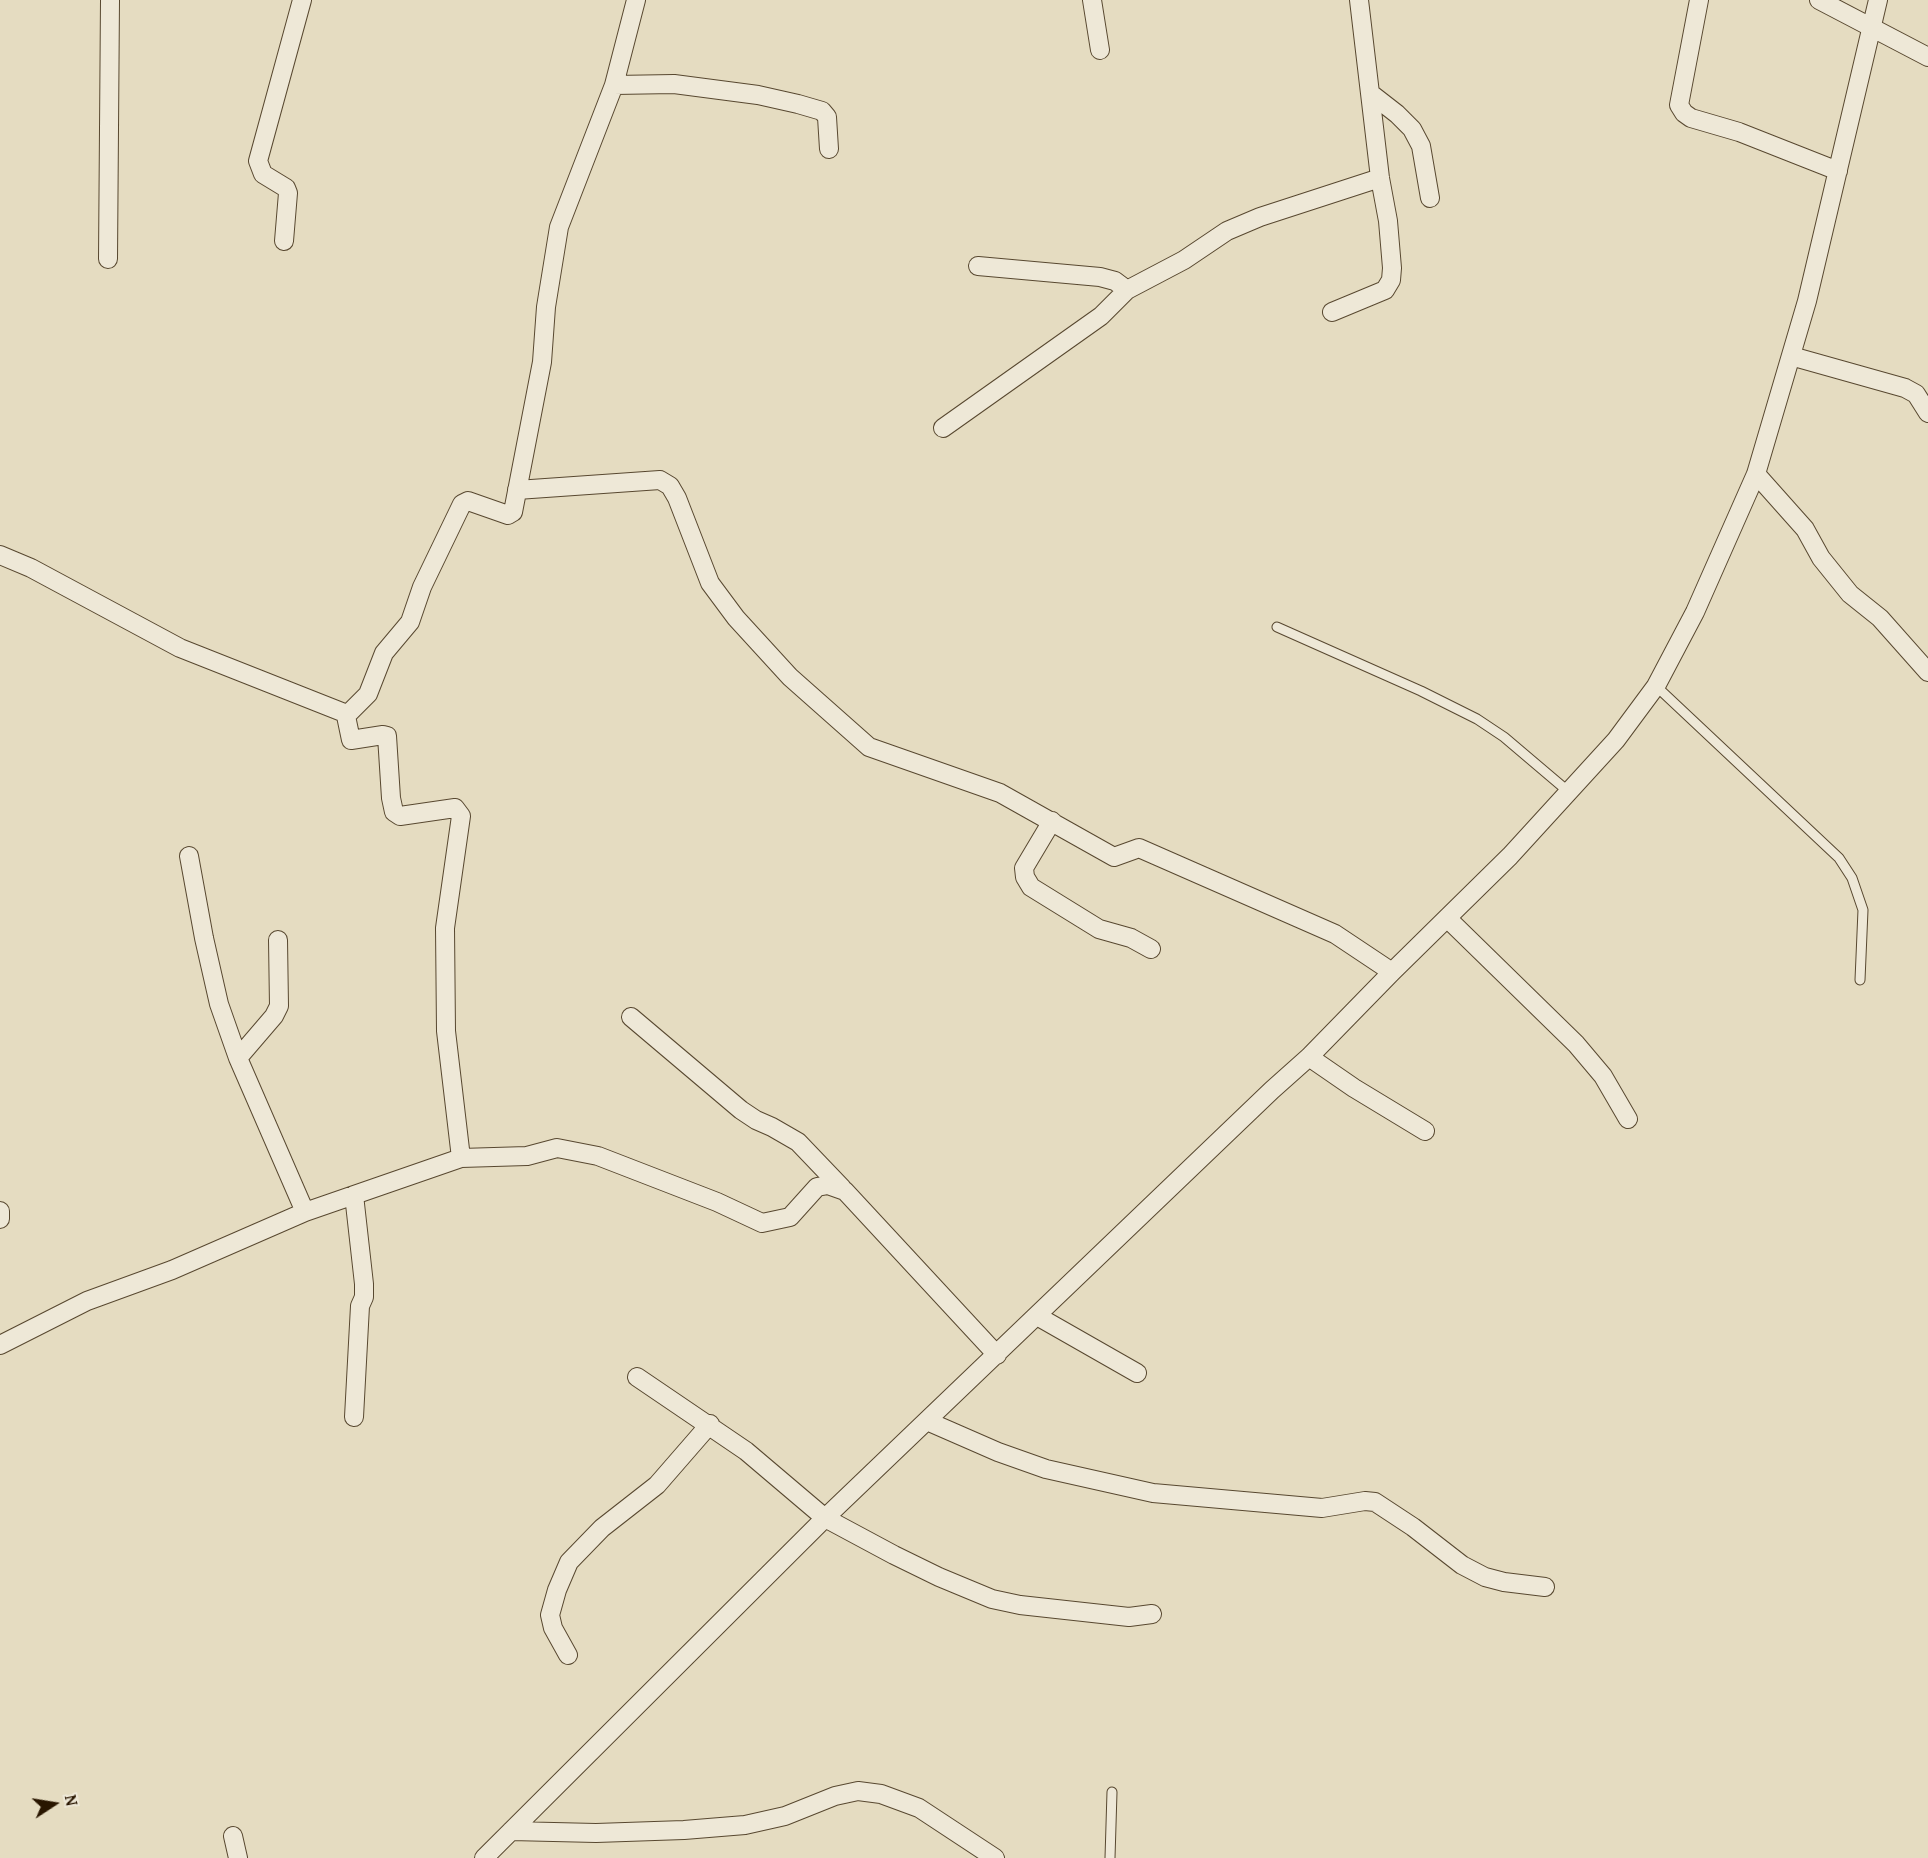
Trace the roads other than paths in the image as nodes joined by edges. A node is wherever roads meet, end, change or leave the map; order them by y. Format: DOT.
graph roads {
  1 [pos="110,0"];
  2 [pos="302,0"];
  3 [pos="636,0"];
  4 [pos="1092,0"];
  5 [pos="1359,0"];
  6 [pos="1699,0"];
  7 [pos="1819,0"];
  8 [pos="1878,0"];
  9 [pos="1872,29"];
  10 [pos="1100,50"];
  11 [pos="1928,57"];
  12 [pos="614,85"];
  13 [pos="1370,93"];
  14 [pos="829,149"];
  15 [pos="1838,171"];
  16 [pos="1380,178"];
  17 [pos="1430,198"];
  18 [pos="284,241"];
  19 [pos="108,259"];
  20 [pos="978,266"];
  21 [pos="1127,290"];
  22 [pos="1332,312"];
  23 [pos="1791,356"];
  24 [pos="1928,413"];
  25 [pos="943,428"];
  26 [pos="1756,474"];
  27 [pos="517,490"];
  28 [pos="0,555"];
  29 [pos="1277,627"];
  30 [pos="1928,672"];
  31 [pos="1656,686"];
  32 [pos="347,714"];
  33 [pos="1570,793"];
  34 [pos="1052,821"];
  35 [pos="189,856"];
  36 [pos="1447,918"];
  37 [pos="278,940"];
  38 [pos="1151,949"];
  39 [pos="1392,972"];
  40 [pos="1860,980"];
  41 [pos="631,1017"];
  42 [pos="1309,1057"];
  43 [pos="238,1058"];
  44 [pos="1628,1119"];
  45 [pos="1425,1131"];
  46 [pos="461,1158"];
  47 [pos="845,1191"];
  48 [pos="354,1195"];
  49 [pos="0,1211"];
  50 [pos="305,1212"];
  51 [pos="0,1219"];
  52 [pos="1037,1316"];
  53 [pos="0,1345"];
  54 [pos="997,1355"];
  55 [pos="1137,1373"];
  56 [pos="637,1377"];
  57 [pos="354,1417"];
  58 [pos="927,1421"];
  59 [pos="710,1424"];
  60 [pos="825,1518"];
  61 [pos="1545,1587"];
  62 [pos="1152,1614"];
  63 [pos="568,1655"];
  64 [pos="1112,1792"];
  65 [pos="511,1831"];
  66 [pos="233,1836"];
  67 [pos="238,1858"];
  68 [pos="484,1858"];
  69 [pos="994,1858"];
  70 [pos="1110,1858"];
  1 -- 19 [label="street"];
  2 -- 18 [label="street"];
  3 -- 12 [label="street"];
  4 -- 10 [label="street"];
  5 -- 13 [label="street"];
  6 -- 15 [label="street"];
  7 -- 9 [label="street"];
  8 -- 9 [label="street"];
  9 -- 11 [label="street"];
  9 -- 15 [label="street"];
  12 -- 14 [label="street"];
  12 -- 27 [label="street"];
  13 -- 16 [label="street"];
  13 -- 17 [label="street"];
  15 -- 23 [label="street"];
  16 -- 21 [label="street"];
  16 -- 22 [label="street"];
  20 -- 21 [label="street"];
  21 -- 25 [label="street"];
  23 -- 24 [label="street"];
  23 -- 26 [label="street"];
  26 -- 30 [label="street"];
  26 -- 31 [label="street"];
  27 -- 32 [label="street"];
  27 -- 34 [label="street"];
  28 -- 32 [label="street"];
  29 -- 33 [label="lane"];
  31 -- 33 [label="street"];
  31 -- 40 [label="lane"];
  32 -- 46 [label="street"];
  33 -- 36 [label="street"];
  34 -- 38 [label="street"];
  34 -- 39 [label="street"];
  35 -- 43 [label="street"];
  36 -- 39 [label="street"];
  36 -- 44 [label="street"];
  37 -- 43 [label="street"];
  39 -- 42 [label="street"];
  41 -- 47 [label="street"];
  42 -- 45 [label="street"];
  42 -- 52 [label="street"];
  43 -- 50 [label="street"];
  46 -- 47 [label="street"];
  46 -- 48 [label="street"];
  47 -- 54 [label="street"];
  48 -- 50 [label="street"];
  48 -- 57 [label="street"];
  49 -- 51 [label="street"];
  50 -- 53 [label="street"];
  52 -- 54 [label="street"];
  52 -- 55 [label="street"];
  54 -- 58 [label="street"];
  56 -- 59 [label="street"];
  58 -- 60 [label="street"];
  58 -- 61 [label="street"];
  59 -- 60 [label="street"];
  59 -- 63 [label="street"];
  60 -- 62 [label="street"];
  60 -- 65 [label="street"];
  64 -- 70 [label="lane"];
  65 -- 68 [label="street"];
  65 -- 69 [label="street"];
  66 -- 67 [label="street"];
}
